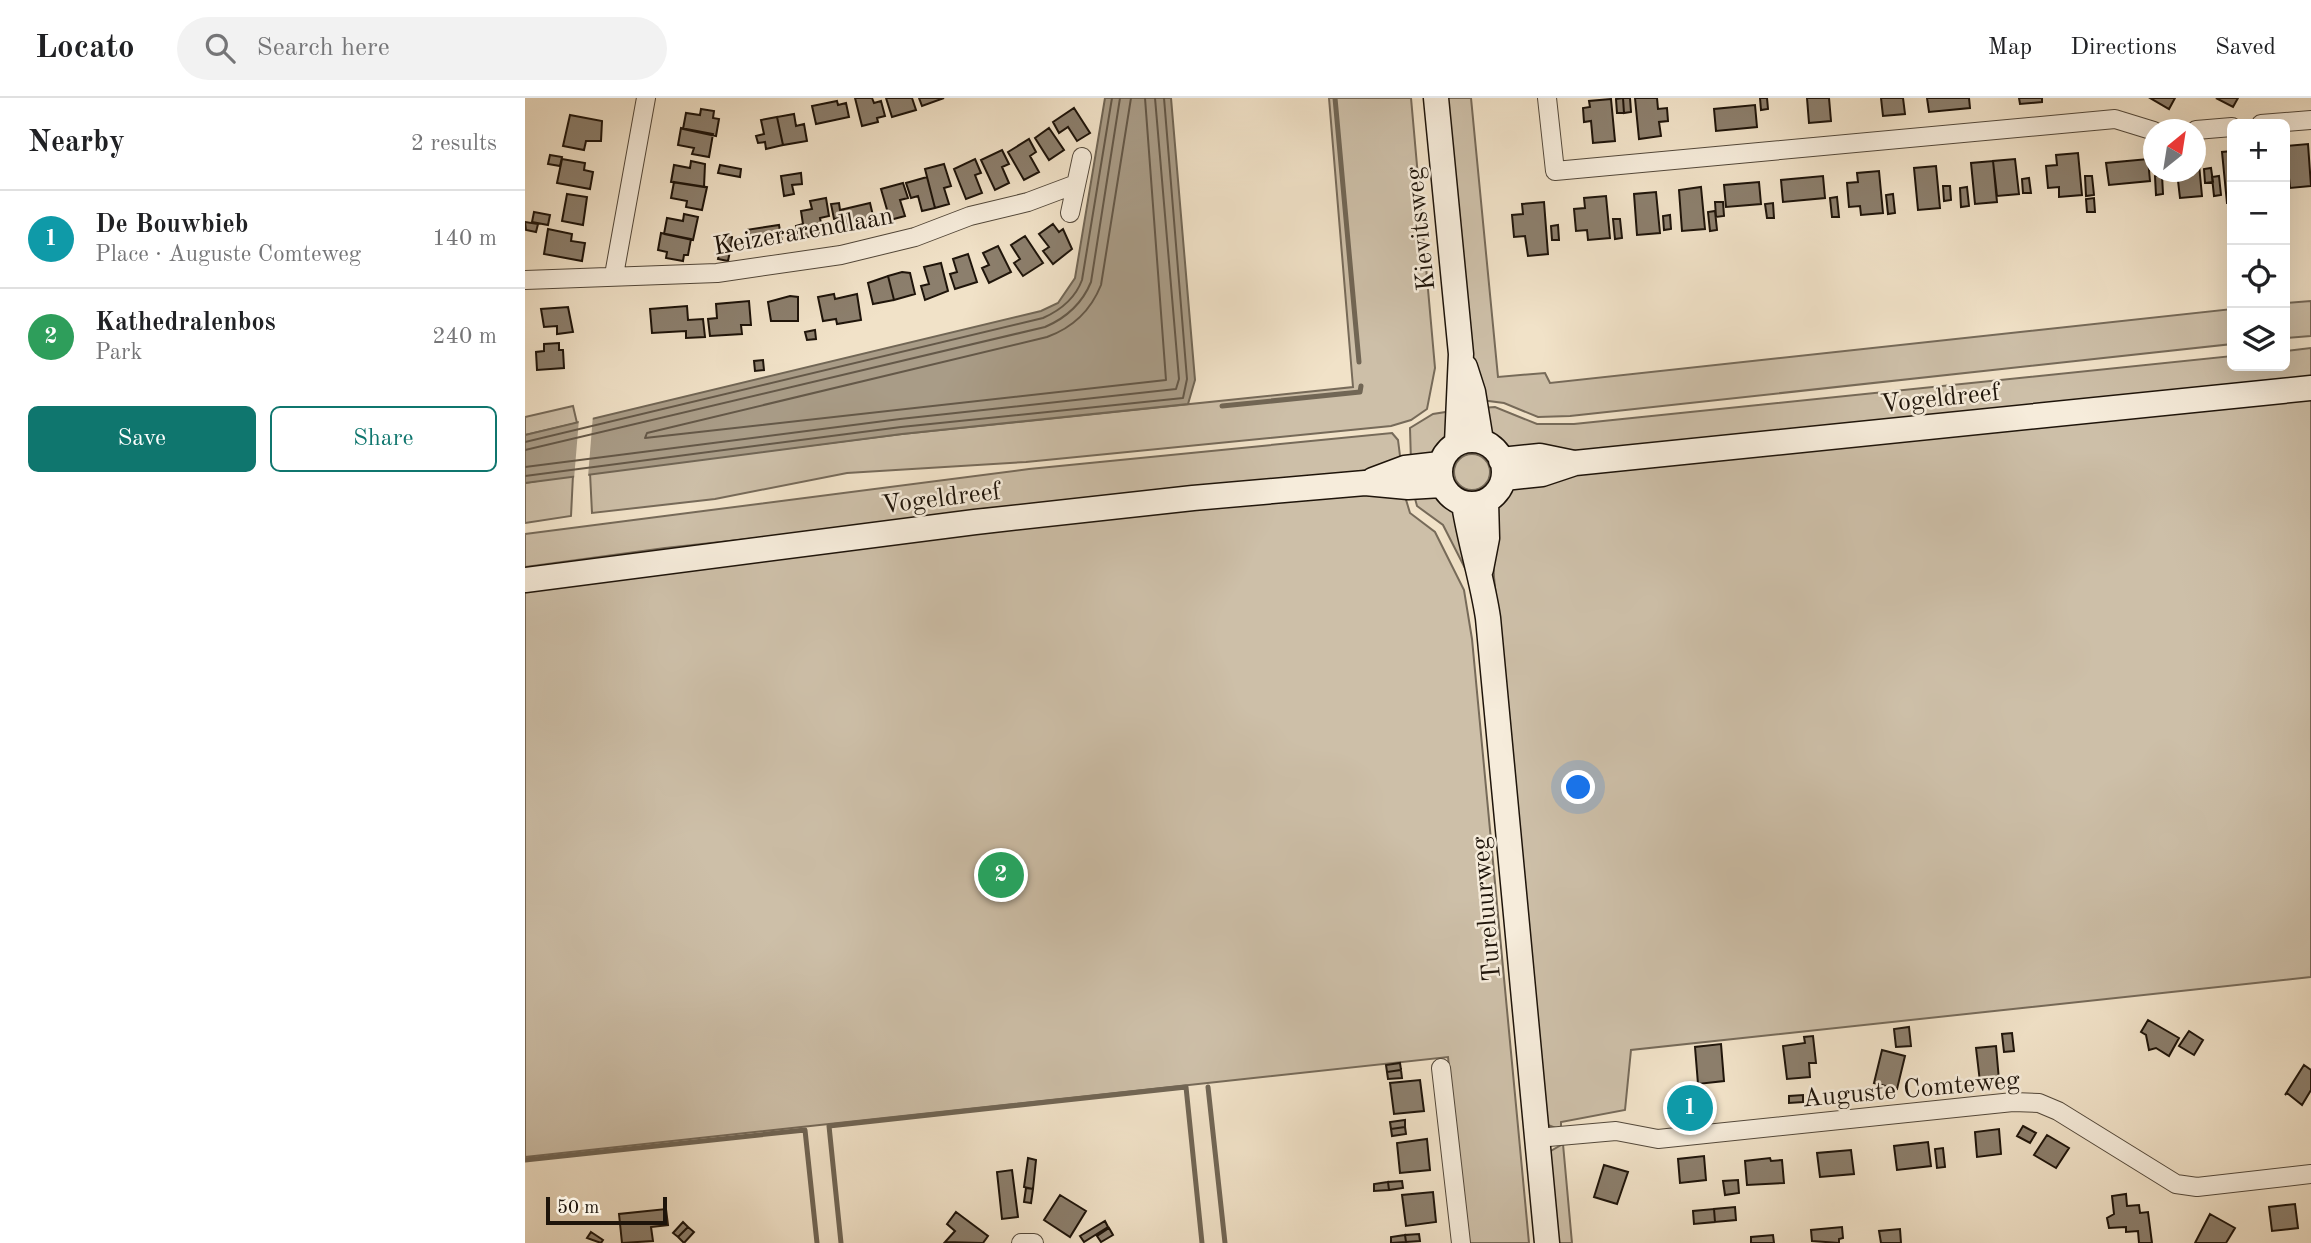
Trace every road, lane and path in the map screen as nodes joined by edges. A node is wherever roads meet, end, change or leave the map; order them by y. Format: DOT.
graph roads {
  1 [pos="646,98"];
  2 [pos="1436,98"];
  3 [pos="1547,98"];
  4 [pos="2311,120"];
  5 [pos="2290,122"];
  6 [pos="2227,127"];
  7 [pos="2143,128"];
  8 [pos="2206,129"];
  9 [pos="1082,157"];
  10 [pos="1076,184"];
  11 [pos="1070,213"];
  12 [pos="614,275"];
  13 [pos="525,280"];
  14 [pos="2311,388"];
  15 [pos="1469,442"];
  16 [pos="1502,469"];
  17 [pos="1441,475"];
  18 [pos="1475,503"];
  19 [pos="525,580"];
  20 [pos="1441,1068"];
  21 [pos="1537,1138"];
  22 [pos="2311,1174"];
  23 [pos="1021,1243"];
  24 [pos="1034,1243"];
  25 [pos="1461,1243"];
  26 [pos="1547,1243"];
  1 -- 12 [label="street"];
  2 -- 15 [label="main road, Kievitsweg"];
  3 -- 7 [label="street"];
  4 -- 5 [label="street"];
  6 -- 8 [label="street"];
  9 -- 10 [label="street"];
  10 -- 11 [label="street"];
  10 -- 12 [label="street, Keizerarendlaan"];
  12 -- 13 [label="street, Keizerarendlaan"];
  14 -- 16 [label="main road, Vogeldreef"];
  15 -- 16 [label="main road"];
  15 -- 17 [label="main road"];
  16 -- 18 [label="main road"];
  17 -- 18 [label="main road"];
  17 -- 19 [label="main road, Vogeldreef"];
  18 -- 21 [label="main road, Tureluurweg"];
  20 -- 25 [label="street"];
  21 -- 22 [label="street, Auguste Comteweg"];
  21 -- 26 [label="main road, Tureluurweg"];
  23 -- 24 [label="street"];
}
